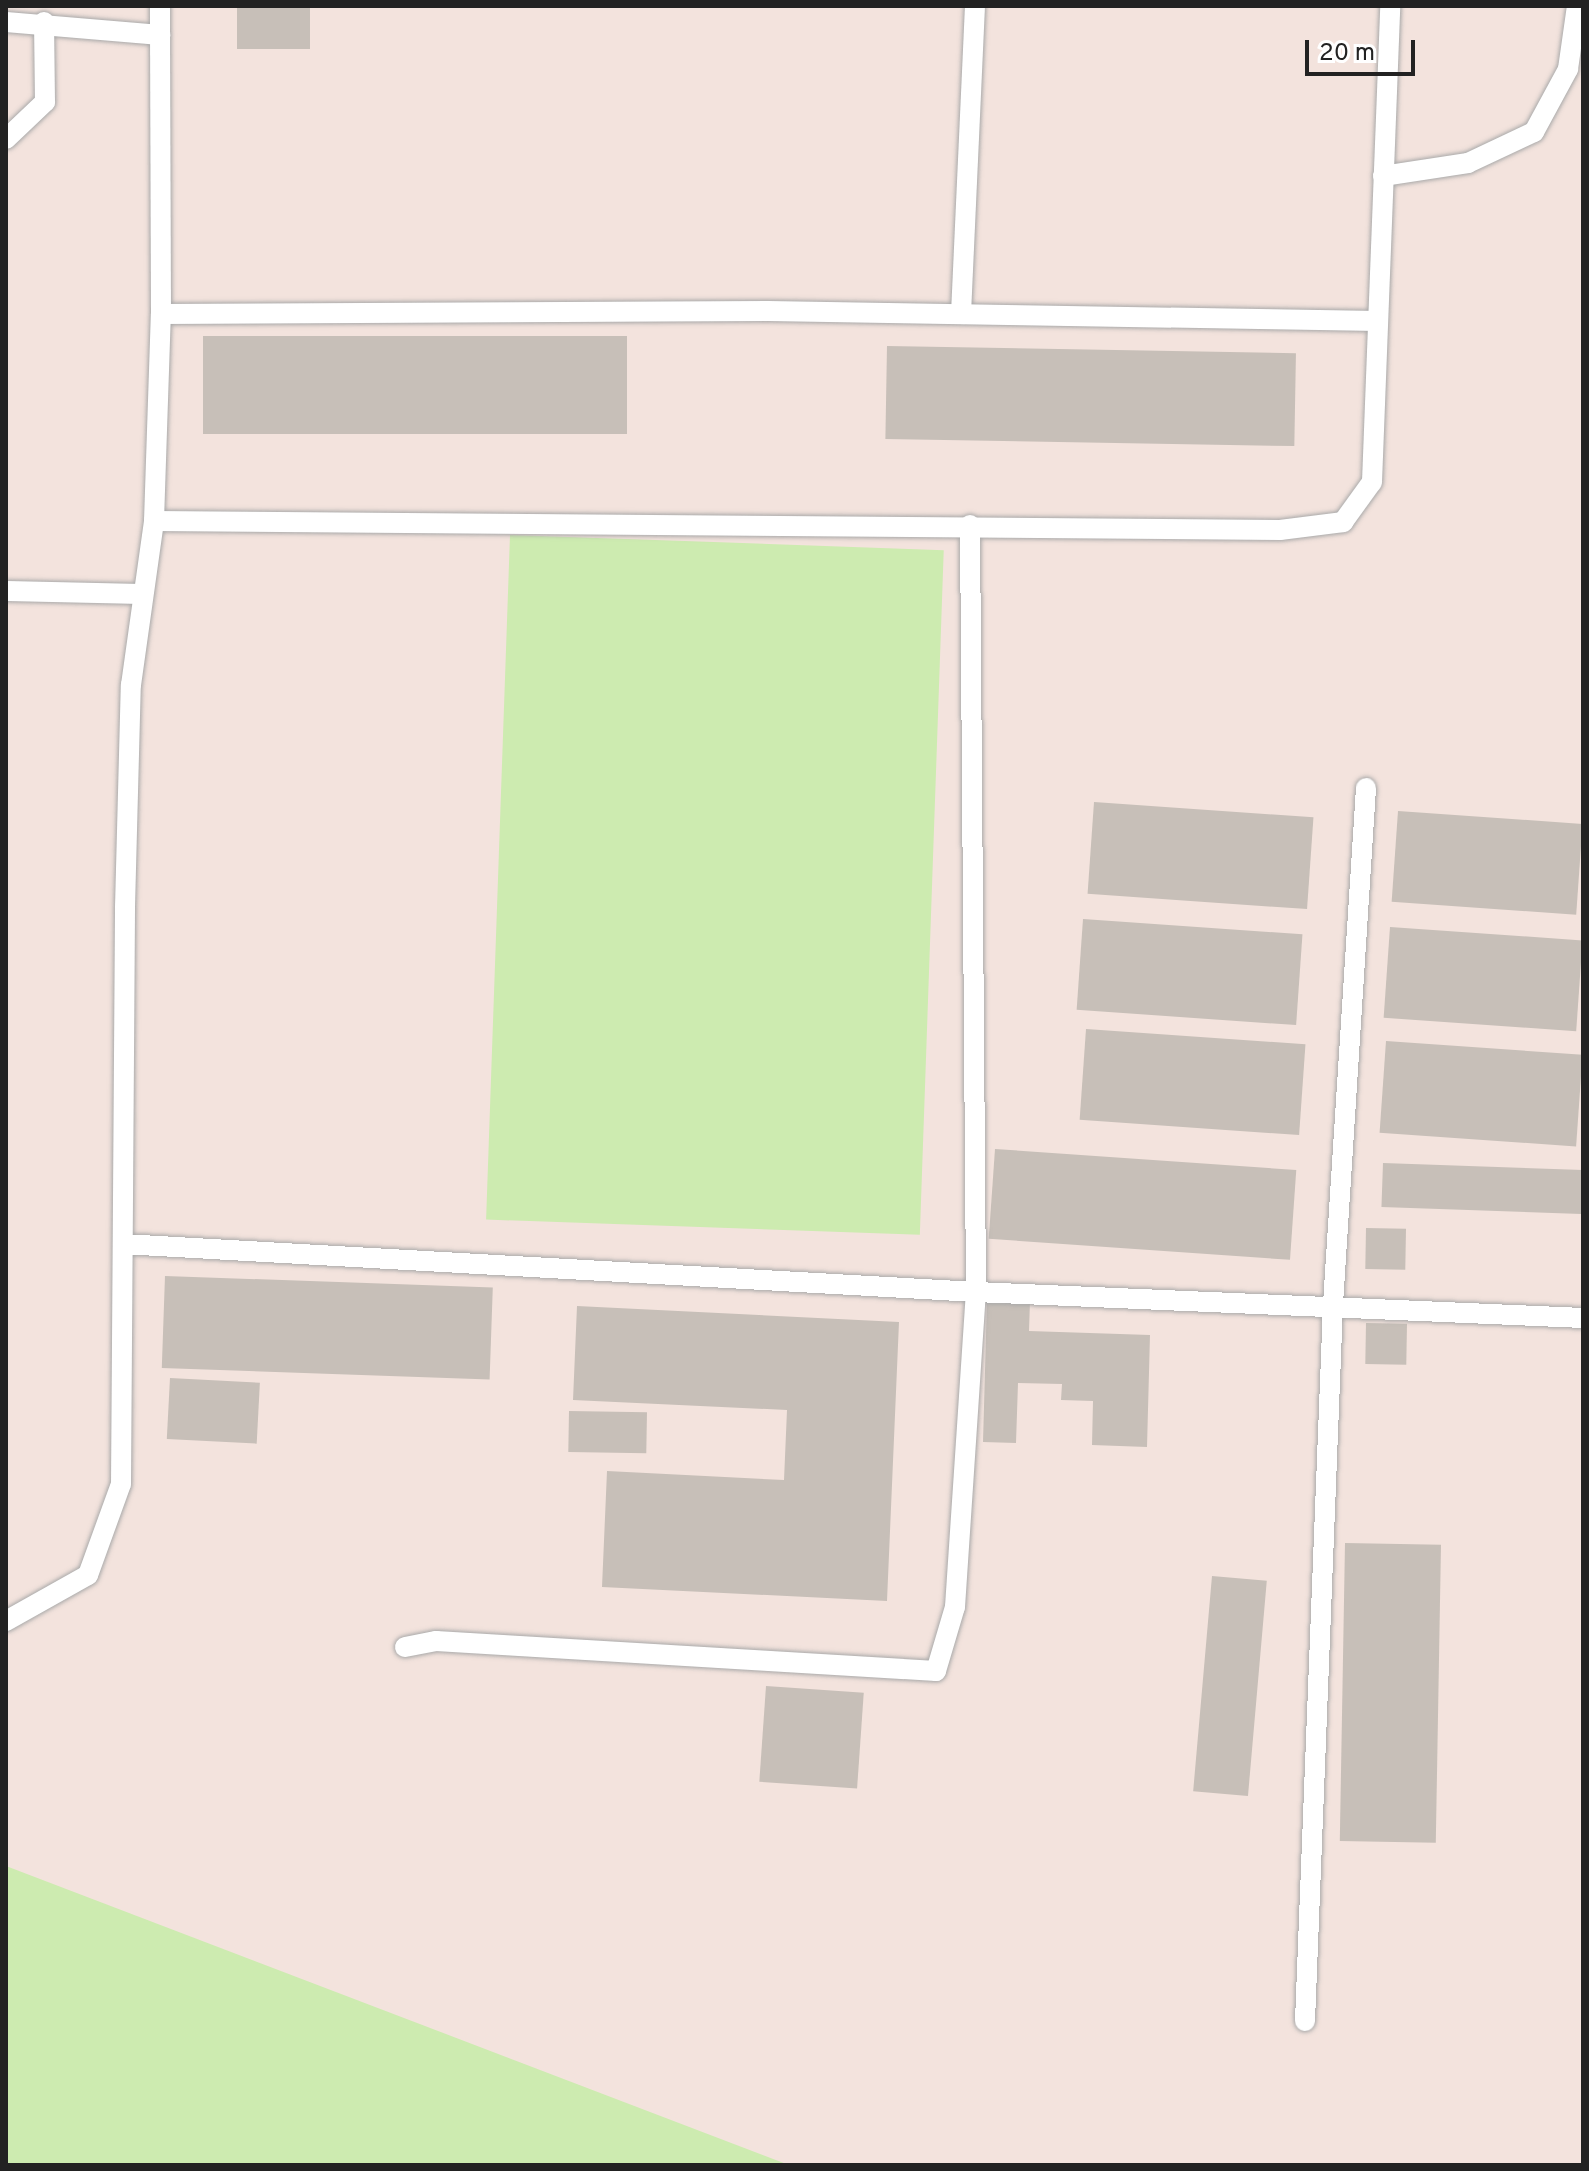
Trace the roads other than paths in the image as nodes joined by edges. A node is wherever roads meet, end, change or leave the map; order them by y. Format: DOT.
graph roads {
  1 [pos="160,6"];
  2 [pos="975,6"];
  3 [pos="1390,6"];
  4 [pos="1577,6"];
  5 [pos="6,22"];
  6 [pos="44,22"];
  7 [pos="160,35"];
  8 [pos="6,139"];
  9 [pos="1383,176"];
  10 [pos="161,314"];
  11 [pos="961,314"];
  12 [pos="1378,321"];
  13 [pos="154,521"];
  14 [pos="970,525"];
  15 [pos="6,591"];
  16 [pos="143,594"];
  17 [pos="1366,788"];
  18 [pos="123,1244"];
  19 [pos="976,1292"];
  20 [pos="1333,1304"];
  21 [pos="1583,1318"];
  22 [pos="6,1621"];
  23 [pos="405,1647"];
  24 [pos="1305,2021"];
  1 -- 7 [label="lane"];
  2 -- 11 [label="lane"];
  3 -- 9 [label="lane"];
  4 -- 9 [label="lane"];
  5 -- 6 [label="lane"];
  6 -- 7 [label="lane"];
  6 -- 8 [label="lane"];
  7 -- 10 [label="lane"];
  9 -- 12 [label="lane"];
  10 -- 11 [label="lane"];
  10 -- 13 [label="lane"];
  11 -- 12 [label="lane"];
  12 -- 14 [label="lane"];
  13 -- 14 [label="lane"];
  13 -- 16 [label="lane"];
  14 -- 19 [label="lane"];
  15 -- 16 [label="lane"];
  16 -- 18 [label="lane"];
  17 -- 20 [label="lane"];
  18 -- 19 [label="lane"];
  18 -- 22 [label="lane"];
  19 -- 20 [label="lane"];
  19 -- 23 [label="lane"];
  20 -- 21 [label="lane"];
  20 -- 24 [label="lane"];
}
